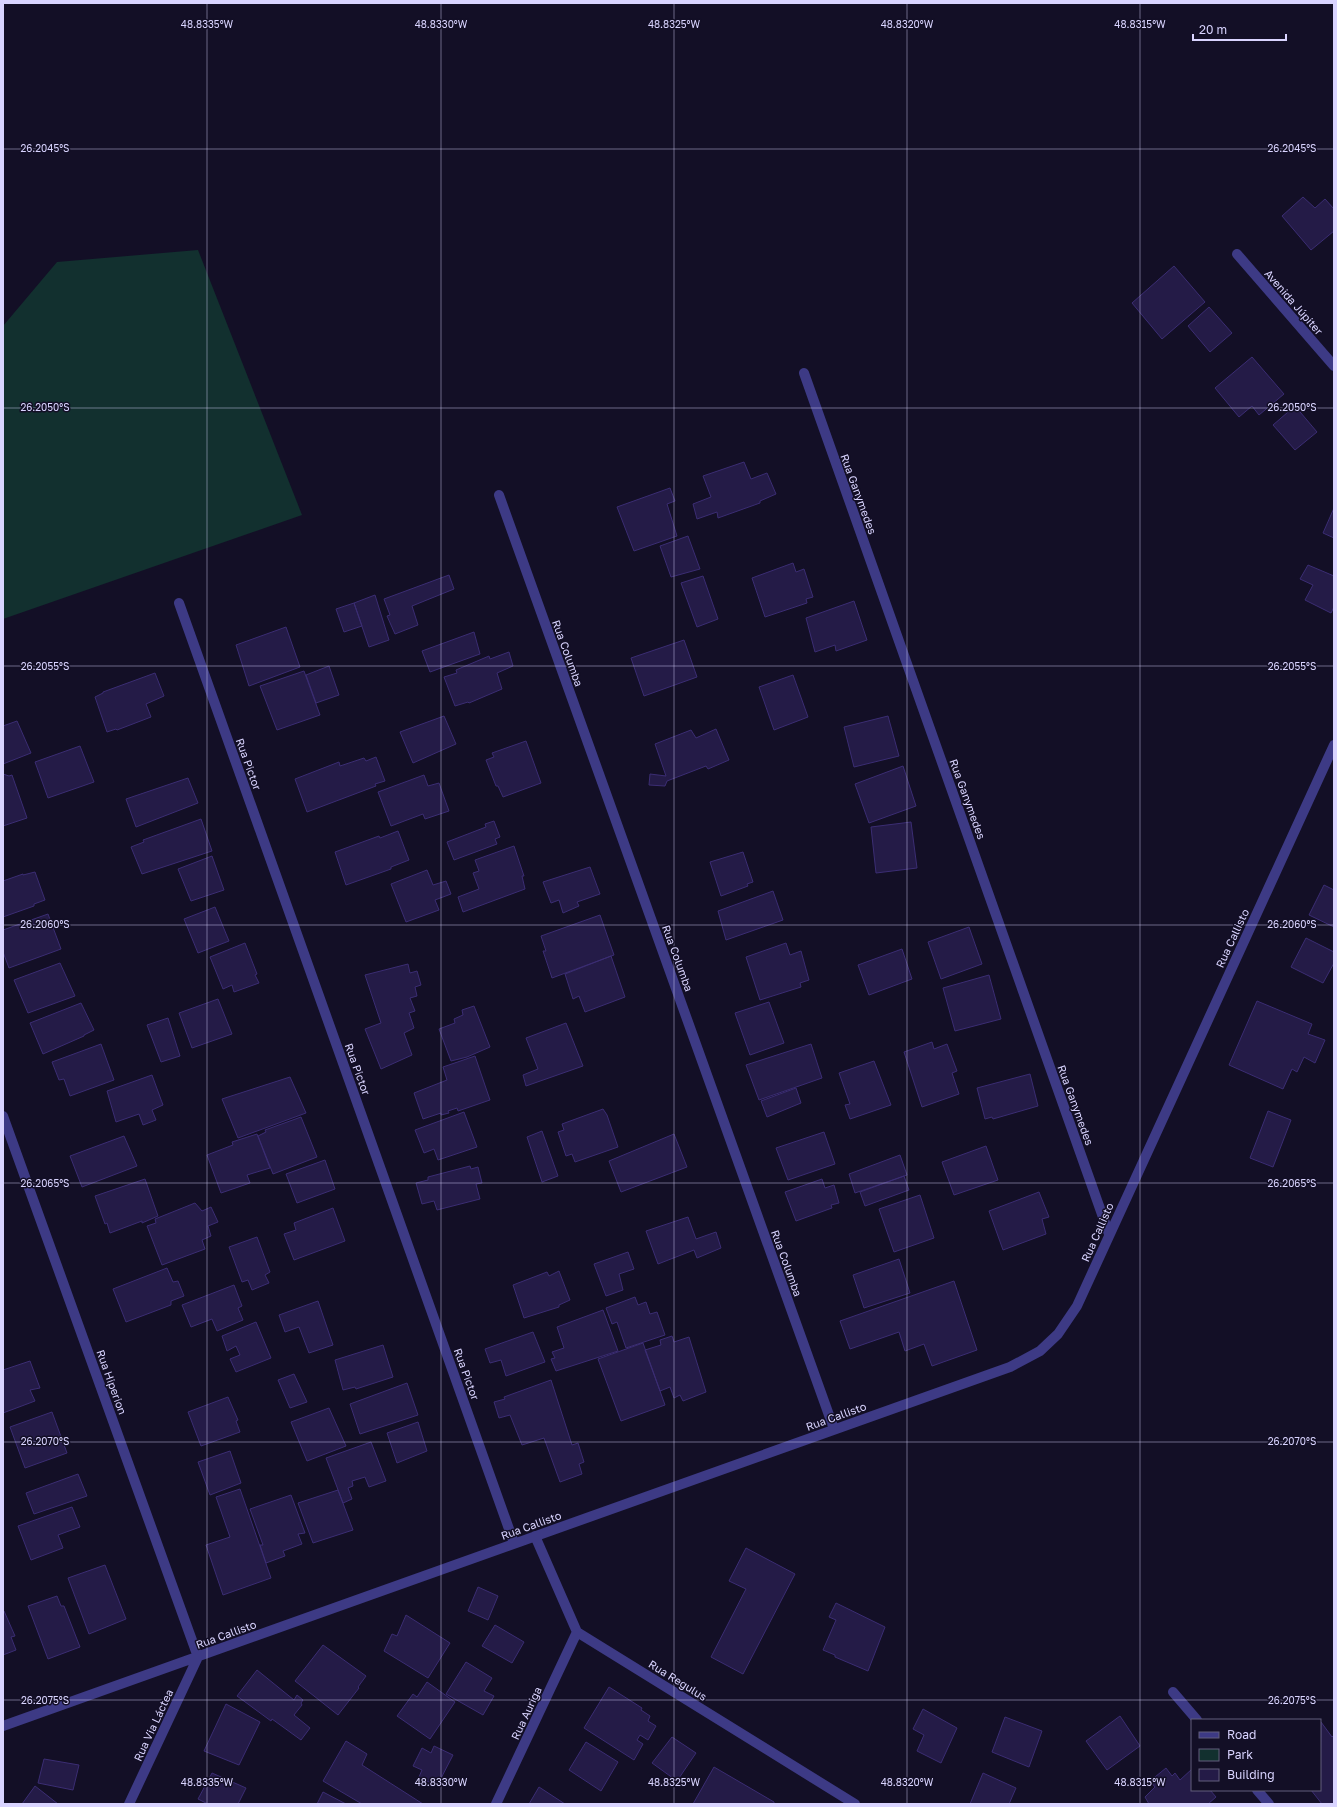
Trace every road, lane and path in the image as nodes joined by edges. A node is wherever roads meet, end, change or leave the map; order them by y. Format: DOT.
graph roads {
  1 [pos="1237,254"];
  2 [pos="1334,366"];
  3 [pos="804,373"];
  4 [pos="499,495"];
  5 [pos="179,603"];
  6 [pos="1334,745"];
  7 [pos="3,1116"];
  8 [pos="1109,1234"];
  9 [pos="834,1429"];
  10 [pos="535,1536"];
  11 [pos="514,1543"];
  12 [pos="577,1632"];
  13 [pos="198,1657"];
  14 [pos="1173,1692"];
  15 [pos="1196,1719"];
  16 [pos="3,1726"];
  17 [pos="1258,1791"];
  18 [pos="129,1804"];
  19 [pos="496,1804"];
  20 [pos="855,1804"];
  21 [pos="1269,1804"];
  1 -- 2 [label="street, Avenida Júpiter"];
  3 -- 8 [label="street, Rua Ganymedes"];
  4 -- 9 [label="street, Rua Columba"];
  5 -- 11 [label="street, Rua Pictor"];
  6 -- 8 [label="street, Rua Callisto"];
  7 -- 13 [label="street, Rua Hiperion"];
  8 -- 9 [label="street, Rua Callisto"];
  9 -- 10 [label="street, Rua Callisto"];
  10 -- 11 [label="street, Rua Callisto"];
  10 -- 12 [label="street"];
  11 -- 13 [label="street, Rua Callisto"];
  12 -- 19 [label="street, Rua Auriga"];
  12 -- 20 [label="street, Rua Regulus"];
  13 -- 16 [label="street, Rua Callisto"];
  13 -- 18 [label="street, Rua Via Láctea"];
  14 -- 15 [label="street"];
  17 -- 21 [label="street"];
}
